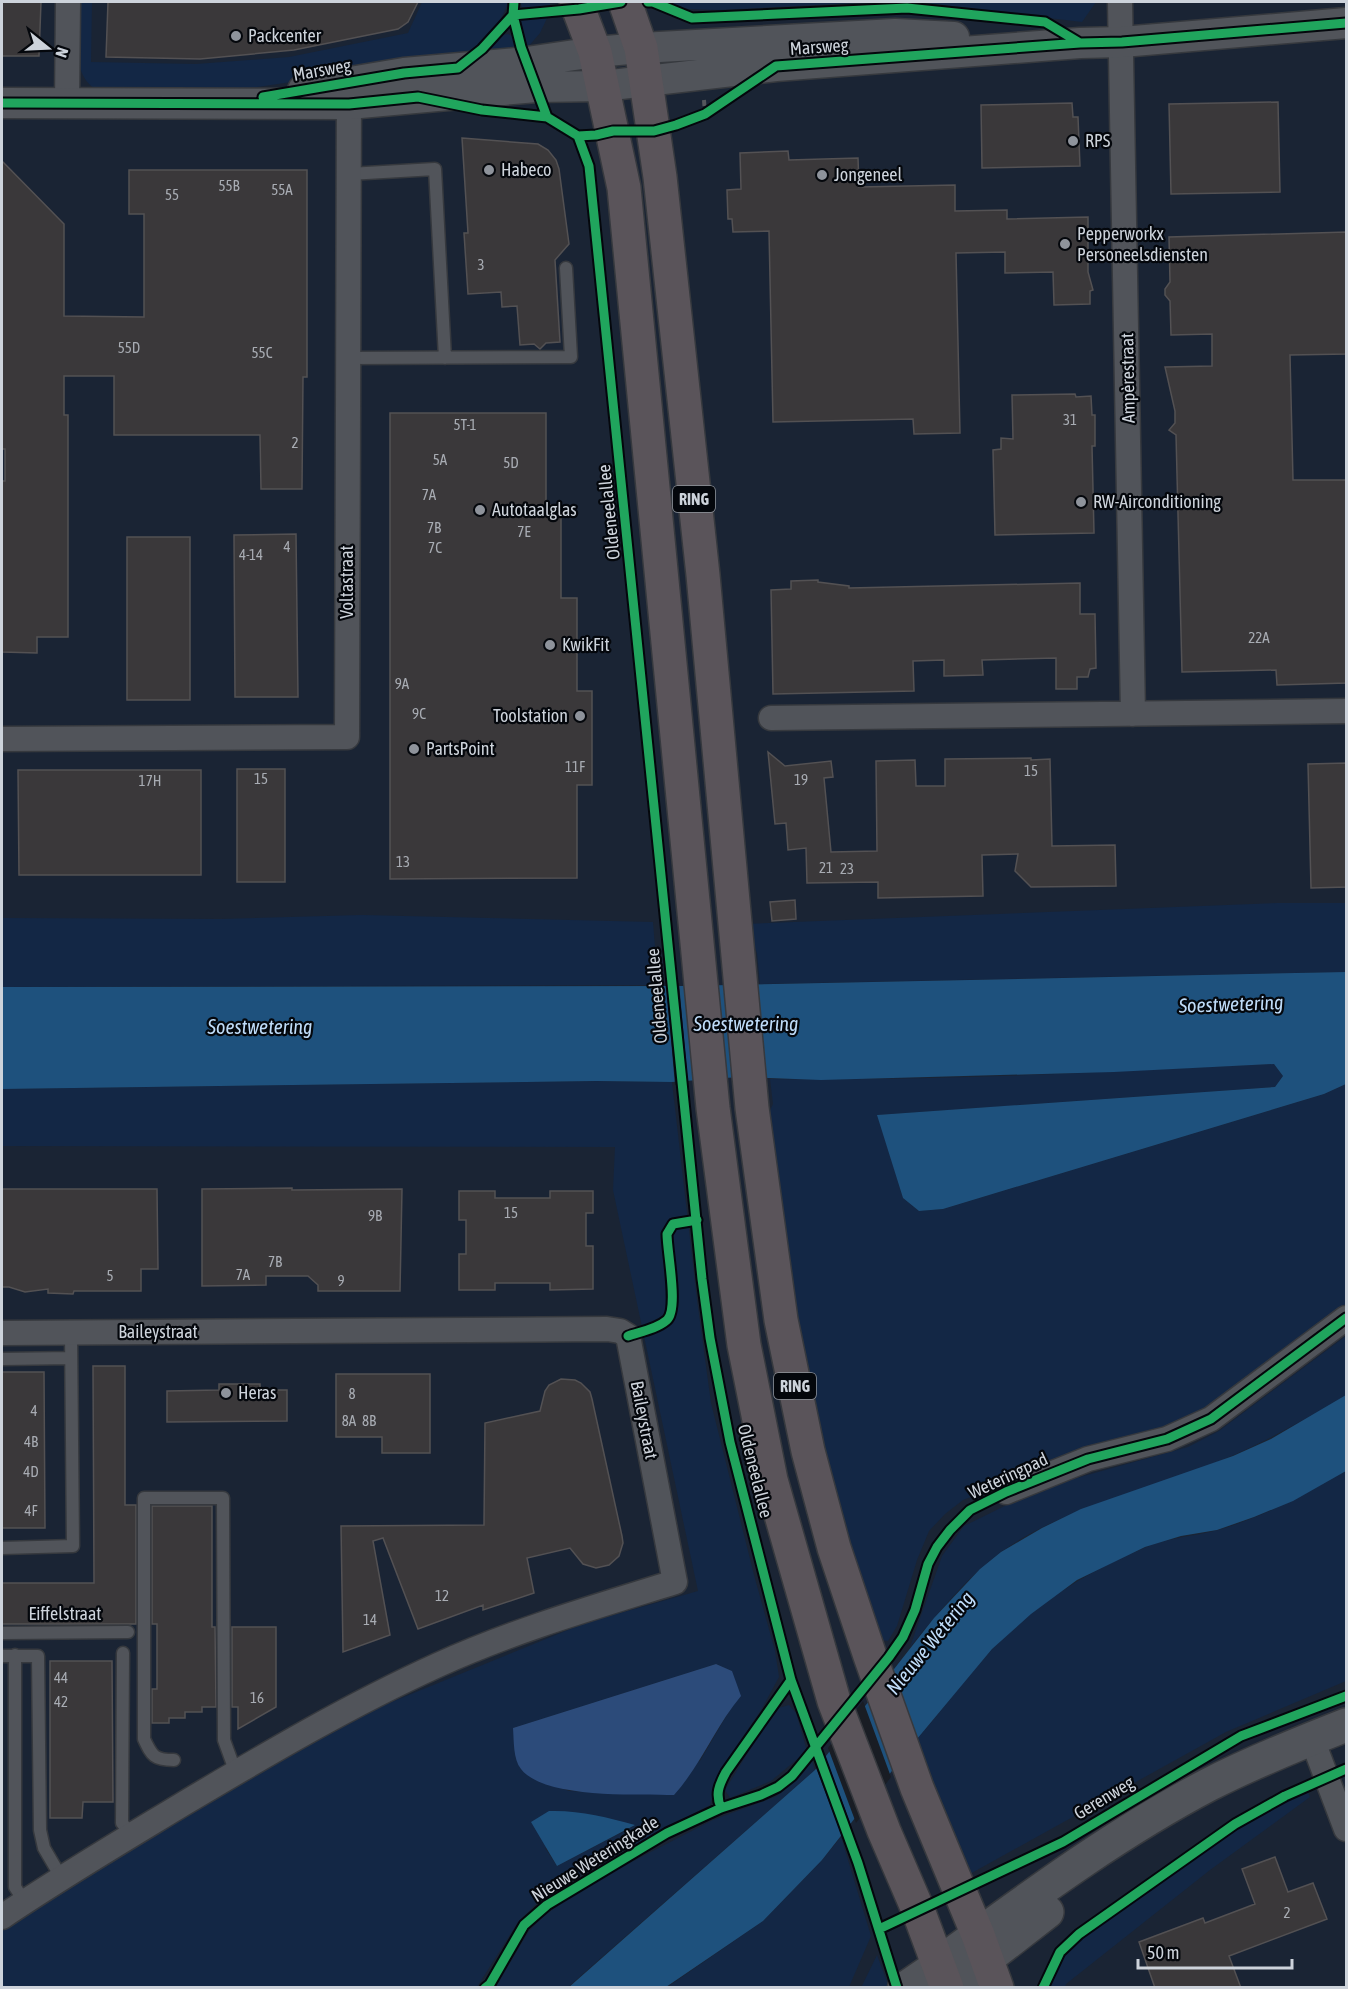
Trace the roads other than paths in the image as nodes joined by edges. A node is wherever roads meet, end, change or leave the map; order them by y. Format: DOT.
graph roads {
  1 [pos="68,2"];
  2 [pos="576,2"];
  3 [pos="625,2"];
  4 [pos="1120,2"];
  5 [pos="1347,23"];
  6 [pos="1122,42"];
  7 [pos="1080,44"];
  8 [pos="641,48"];
  9 [pos="595,52"];
  10 [pos="647,83"];
  11 [pos="603,86"];
  12 [pos="349,93"];
  13 [pos="2,103"];
  14 [pos="67,104"];
  15 [pos="349,174"];
  16 [pos="566,268"];
  17 [pos="348,358"];
  18 [pos="445,358"];
  19 [pos="1347,711"];
  20 [pos="1133,714"];
  21 [pos="771,718"];
  22 [pos="2,739"];
  23 [pos="1347,1318"];
  24 [pos="2,1333"];
  25 [pos="71,1333"];
  26 [pos="71,1358"];
  27 [pos="2,1359"];
  28 [pos="1006,1492"];
  29 [pos="2,1548"];
  30 [pos="2,1632"];
  31 [pos="128,1632"];
  32 [pos="123,1653"];
  33 [pos="2,1656"];
  34 [pos="15,1656"];
  35 [pos="1347,1725"];
  36 [pos="1327,1755"];
  37 [pos="174,1760"];
  38 [pos="236,1773"];
  39 [pos="1347,1829"];
  40 [pos="132,1835"];
  41 [pos="61,1877"];
  42 [pos="24,1902"];
  43 [pos="2,1917"];
  44 [pos="988,1960"];
  45 [pos="945,1980"];
  46 [pos="903,1988"];
  1 -- 14 [label="street"];
  2 -- 9 [label="main road, Oldeneelallee / RING"];
  3 -- 8 [label="main road, RING"];
  4 -- 6 [label="street, Ampèrestraat"];
  5 -- 6 [label="street, Marsweg"];
  6 -- 7 [label="street, Marsweg"];
  6 -- 20 [label="street, Ampèrestraat"];
  7 -- 8 [label="street, Marsweg"];
  7 -- 10 [label="street, Marsweg"];
  8 -- 9 [label="street, Marsweg"];
  8 -- 10 [label="main road, RING"];
  9 -- 11 [label="main road, Oldeneelallee / RING"];
  9 -- 12 [label="street, Marsweg"];
  10 -- 11 [label="street, Marsweg"];
  10 -- 44 [label="main road, RING"];
  11 -- 12 [label="street, Marsweg"];
  11 -- 45 [label="main road, Oldeneelallee / RING"];
  12 -- 14 [label="street, Marsweg"];
  12 -- 15 [label="street, Voltastraat"];
  13 -- 14 [label="street, Marsweg"];
  15 -- 17 [label="street, Voltastraat"];
  15 -- 18 [label="lane"];
  16 -- 18 [label="lane"];
  17 -- 18 [label="lane"];
  17 -- 22 [label="street, Voltastraat"];
  19 -- 20 [label="street"];
  20 -- 21 [label="street"];
  23 -- 28 [label="street, Weteringpad"];
  24 -- 25 [label="street, Baileystraat"];
  25 -- 26 [label="lane"];
  25 -- 38 [label="street, Baileystraat"];
  26 -- 27 [label="lane"];
  26 -- 29 [label="lane"];
  30 -- 31 [label="lane, Eiffelstraat"];
  32 -- 40 [label="lane"];
  33 -- 34 [label="lane"];
  34 -- 41 [label="lane"];
  34 -- 42 [label="lane"];
  35 -- 36 [label="main road"];
  36 -- 39 [label="street"];
  36 -- 44 [label="main road"];
  37 -- 38 [label="lane"];
  38 -- 40 [label="street, Baileystraat"];
  40 -- 41 [label="street, Baileystraat"];
  41 -- 42 [label="street, Baileystraat"];
  42 -- 43 [label="street, Baileystraat"];
  44 -- 45 [label="main road"];
  45 -- 46 [label="street"];
}
